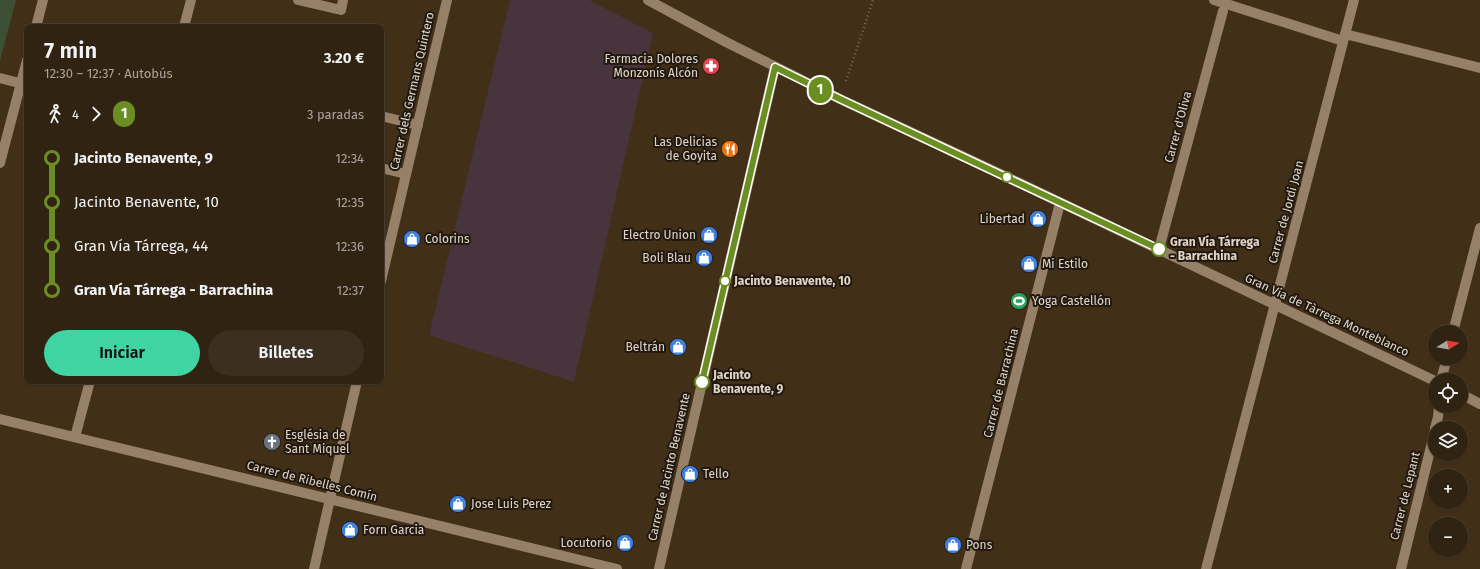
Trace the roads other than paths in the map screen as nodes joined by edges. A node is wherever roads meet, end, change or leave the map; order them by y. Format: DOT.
graph roads {
  1 [pos="43,0"];
  2 [pos="191,0"];
  3 [pos="298,0"];
  4 [pos="343,0"];
  5 [pos="447,0"];
  6 [pos="648,0"];
  7 [pos="1214,0"];
  8 [pos="1354,0"];
  9 [pos="1223,11"];
  10 [pos="37,24"];
  11 [pos="185,24"];
  12 [pos="1344,37"];
  13 [pos="775,67"];
  14 [pos="1480,68"];
  15 [pos="0,78"];
  16 [pos="24,84"];
  17 [pos="384,117"];
  18 [pos="418,125"];
  19 [pos="0,163"];
  20 [pos="384,169"];
  21 [pos="406,174"];
  22 [pos="1060,203"];
  23 [pos="1480,228"];
  24 [pos="1159,249"];
  25 [pos="384,268"];
  26 [pos="1275,304"];
  27 [pos="1455,325"];
  28 [pos="1428,378"];
  29 [pos="89,384"];
  30 [pos="357,384"];
  31 [pos="1468,398"];
  32 [pos="1480,404"];
  33 [pos="0,419"];
  34 [pos="76,437"];
  35 [pos="1428,458"];
  36 [pos="330,499"];
  37 [pos="314,569"];
  38 [pos="617,569"];
  39 [pos="659,569"];
  40 [pos="966,569"];
  41 [pos="1206,569"];
  42 [pos="1401,569"];
  1 -- 10 [label="street"];
  2 -- 11 [label="street"];
  3 -- 4 [label="street"];
  5 -- 18 [label="street, Carrer dels Germans Quintero"];
  6 -- 13 [label="street, Gran Via de Tàrrega Monteblanco"];
  7 -- 12 [label="street"];
  8 -- 12 [label="street, Carrer de Jordi Joan"];
  9 -- 24 [label="street, Carrer d'Oliva"];
  12 -- 14 [label="street"];
  12 -- 26 [label="street, Carrer de Jordi Joan"];
  13 -- 22 [label="street, Gran Via de Tàrrega Monteblanco"];
  13 -- 39 [label="street, Carrer de Jacinto Benavente"];
  15 -- 16 [label="street"];
  16 -- 19 [label="street"];
  17 -- 18 [label="street"];
  18 -- 21 [label="street, Carrer dels Germans Quintero"];
  20 -- 21 [label="street"];
  21 -- 25 [label="street, Carrer dels Germans Quintero"];
  22 -- 24 [label="street, Gran Via de Tàrrega Monteblanco"];
  22 -- 40 [label="street, Carrer de Barrachina"];
  23 -- 27 [label="street"];
  24 -- 26 [label="street, Gran Via de Tàrrega Monteblanco"];
  26 -- 28 [label="street, Gran Via de Tàrrega Monteblanco"];
  26 -- 41 [label="street, Carrer de Jordi Joan"];
  29 -- 34 [label="street"];
  30 -- 36 [label="street"];
  31 -- 32 [label="street"];
  33 -- 34 [label="street, Carrer de Ribelles Comín"];
  34 -- 36 [label="street, Carrer de Ribelles Comín"];
  35 -- 42 [label="street, Carrer de Lepant"];
  36 -- 37 [label="street"];
  36 -- 38 [label="street, Carrer de Ribelles Comín"];
}
